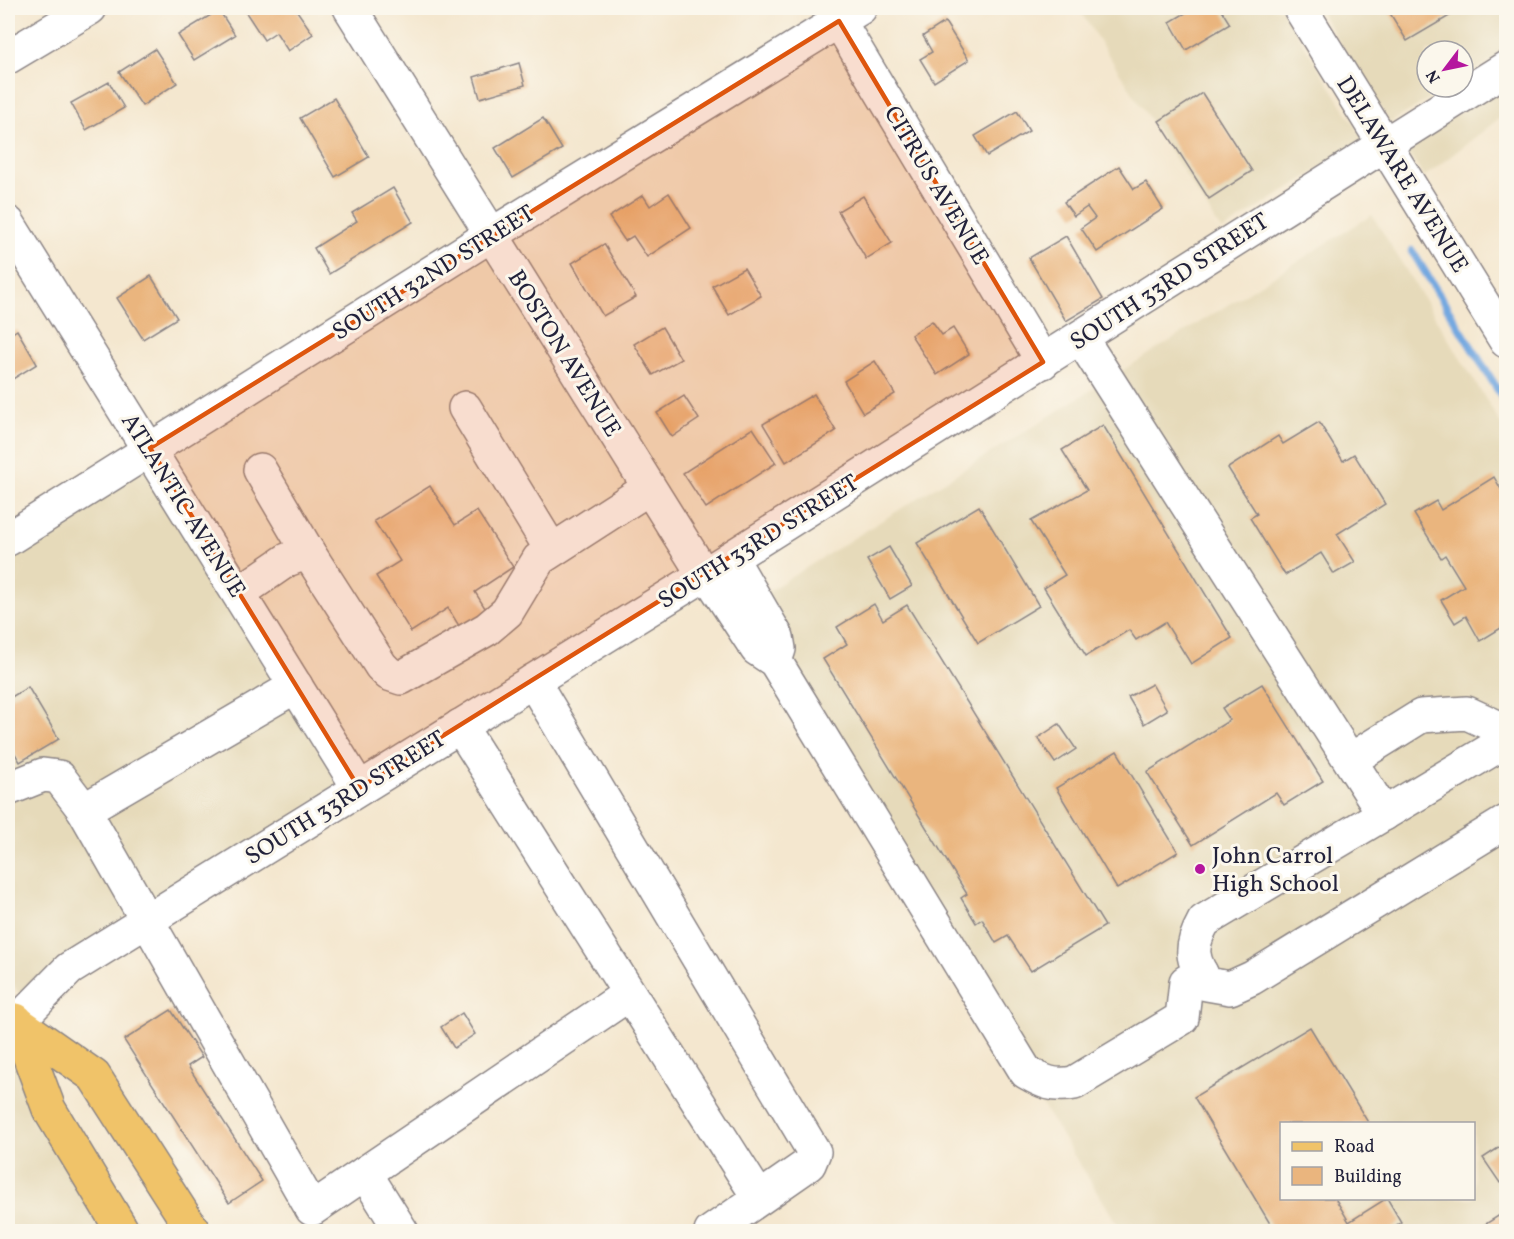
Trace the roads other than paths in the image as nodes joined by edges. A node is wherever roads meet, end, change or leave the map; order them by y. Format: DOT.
graph roads {
  1 [pos="90,8"];
  2 [pos="350,8"];
  3 [pos="1300,8"];
  4 [pos="843,12"];
  5 [pos="8,57"];
  6 [pos="1506,68"];
  7 [pos="1385,143"];
  8 [pos="8,223"];
  9 [pos="491,235"];
  10 [pos="1081,338"];
  11 [pos="1506,341"];
  12 [pos="1043,362"];
  13 [pos="465,408"];
  14 [pos="150,448"];
  15 [pos="260,470"];
  16 [pos="649,488"];
  17 [pos="8,539"];
  18 [pos="551,549"];
  19 [pos="308,552"];
  20 [pos="714,569"];
  21 [pos="239,593"];
  22 [pos="533,681"];
  23 [pos="296,686"];
  24 [pos="460,726"];
  25 [pos="1506,731"];
  26 [pos="1506,741"];
  27 [pos="1352,759"];
  28 [pos="359,788"];
  29 [pos="8,789"];
  30 [pos="84,810"];
  31 [pos="1384,814"];
  32 [pos="1506,822"];
  33 [pos="146,921"];
  34 [pos="1201,973"];
  35 [pos="629,994"];
  36 [pos="11,1021"];
  37 [pos="365,1173"];
  38 [pos="759,1198"];
  39 [pos="123,1232"];
  40 [pos="194,1232"];
  41 [pos="402,1232"];
  42 [pos="711,1232"];
  1 -- 5 [label="street"];
  2 -- 9 [label="street, BOSTON AVENUE"];
  3 -- 7 [label="street, DELAWARE AVENUE"];
  4 -- 9 [label="street, SOUTH 32ND STREET"];
  4 -- 12 [label="street, CITRUS AVENUE"];
  6 -- 7 [label="street, SOUTH 33RD STREET"];
  7 -- 10 [label="street, SOUTH 33RD STREET"];
  7 -- 11 [label="street, DELAWARE AVENUE"];
  8 -- 14 [label="street, ATLANTIC AVENUE"];
  9 -- 14 [label="street, SOUTH 32ND STREET"];
  9 -- 16 [label="street, BOSTON AVENUE"];
  10 -- 12 [label="street, SOUTH 33RD STREET"];
  10 -- 27 [label="street"];
  12 -- 20 [label="street, SOUTH 33RD STREET"];
  13 -- 18 [label="street"];
  14 -- 17 [label="street, SOUTH 32ND STREET"];
  14 -- 21 [label="street, ATLANTIC AVENUE"];
  15 -- 19 [label="street"];
  16 -- 18 [label="street"];
  16 -- 20 [label="street, BOSTON AVENUE"];
  18 -- 19 [label="street"];
  19 -- 21 [label="street"];
  20 -- 22 [label="street, SOUTH 33RD STREET"];
  20 -- 34 [label="street, BOSTON AVENUE"];
  21 -- 23 [label="street, ATLANTIC AVENUE"];
  22 -- 24 [label="street, SOUTH 33RD STREET"];
  22 -- 38 [label="street"];
  23 -- 28 [label="street, ATLANTIC AVENUE"];
  23 -- 30 [label="street"];
  24 -- 28 [label="street, SOUTH 33RD STREET"];
  24 -- 35 [label="street"];
  25 -- 27 [label="street"];
  26 -- 31 [label="street"];
  27 -- 31 [label="street"];
  28 -- 33 [label="street, SOUTH 33RD STREET"];
  29 -- 30 [label="street"];
  30 -- 33 [label="street"];
  31 -- 34 [label="street"];
  32 -- 34 [label="street"];
  33 -- 36 [label="street, SOUTH 33RD STREET"];
  33 -- 37 [label="street"];
  35 -- 37 [label="street"];
  35 -- 38 [label="street"];
  36 -- 39 [label="main road"];
  36 -- 40 [label="main road"];
  37 -- 41 [label="street"];
  38 -- 42 [label="street"];
}
